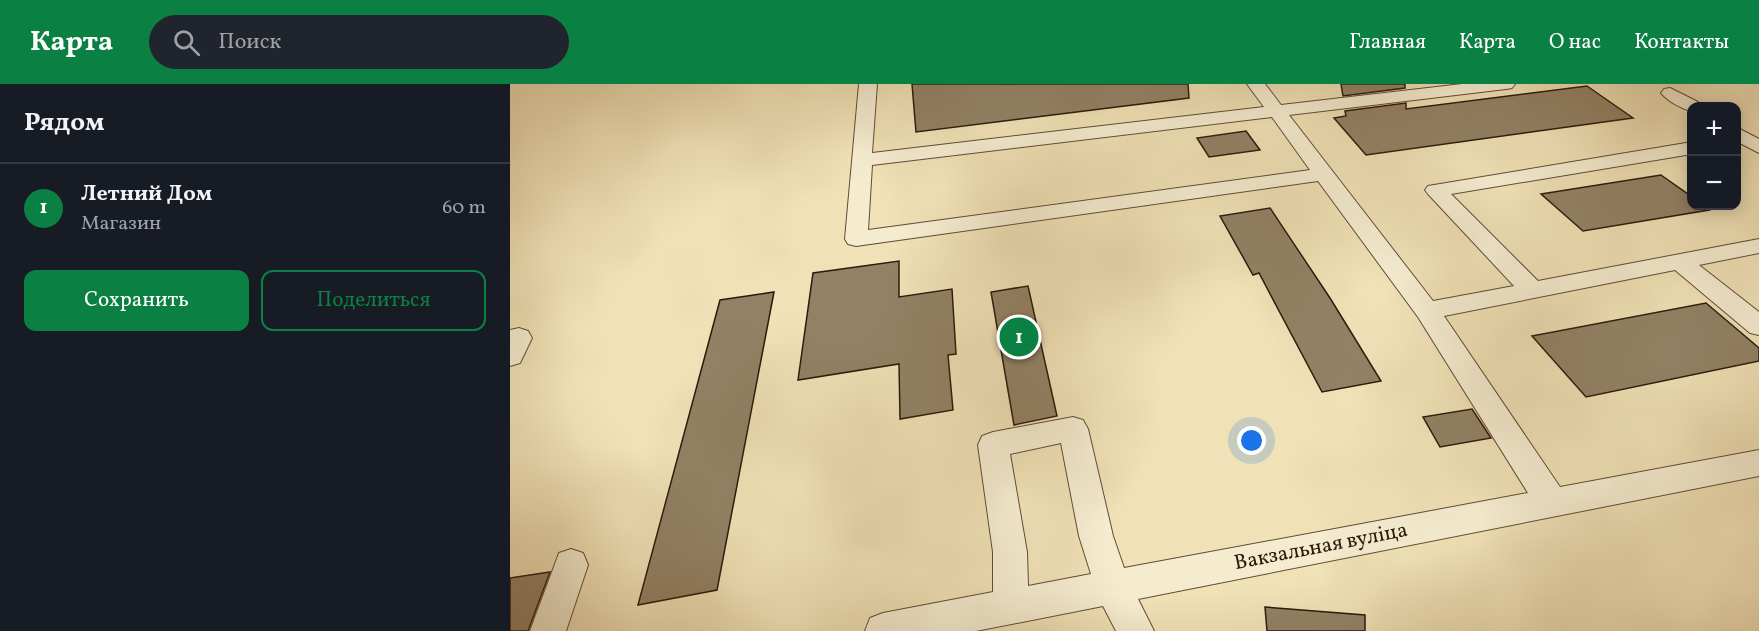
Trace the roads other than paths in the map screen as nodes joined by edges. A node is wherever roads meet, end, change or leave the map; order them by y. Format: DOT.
graph roads {
  1 [pos="868,84"];
  2 [pos="1256,84"];
  3 [pos="1506,84"];
  4 [pos="1670,93"];
  5 [pos="1687,103"];
  6 [pos="1277,112"];
  7 [pos="1687,149"];
  8 [pos="863,160"];
  9 [pos="1323,174"];
  10 [pos="1759,246"];
  11 [pos="1679,261"];
  12 [pos="1532,290"];
  13 [pos="1427,311"];
  14 [pos="1759,326"];
  15 [pos="510,340"];
  16 [pos="510,356"];
  17 [pos="1759,464"];
  18 [pos="1552,502"];
  19 [pos="571,565"];
  20 [pos="1113,588"];
  21 [pos="1011,607"];
  22 [pos="549,631"];
  23 [pos="883,631"];
  24 [pos="1136,631"];
  1 -- 8 [label="street"];
  2 -- 6 [label="street"];
  3 -- 6 [label="street"];
  4 -- 5 [label="street"];
  6 -- 8 [label="street"];
  6 -- 9 [label="street"];
  7 -- 12 [label="street"];
  8 -- 9 [label="street"];
  9 -- 13 [label="street"];
  10 -- 11 [label="street"];
  11 -- 12 [label="street"];
  11 -- 14 [label="street"];
  12 -- 13 [label="street"];
  13 -- 18 [label="street"];
  15 -- 16 [label="street"];
  17 -- 18 [label="street, Вакзальная вуліца"];
  18 -- 20 [label="street, Вакзальная вуліца"];
  19 -- 22 [label="street"];
  20 -- 21 [label="street, Вакзальная вуліца"];
  20 -- 21 [label="street"];
  20 -- 24 [label="street"];
  21 -- 23 [label="street, Вакзальная вуліца"];
}
